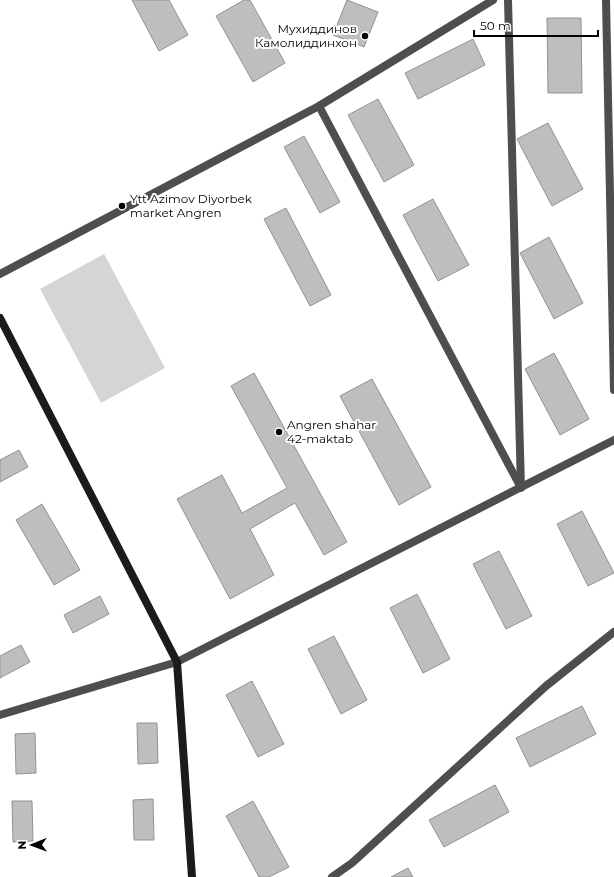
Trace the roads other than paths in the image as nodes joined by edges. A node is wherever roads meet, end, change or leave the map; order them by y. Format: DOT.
graph roads {
  1 [pos="493,0"];
  2 [pos="508,0"];
  3 [pos="606,0"];
  4 [pos="319,106"];
  5 [pos="0,274"];
  6 [pos="0,318"];
  7 [pos="614,390"];
  8 [pos="614,440"];
  9 [pos="521,488"];
  10 [pos="614,632"];
  11 [pos="177,662"];
  12 [pos="0,715"];
  13 [pos="192,877"];
  14 [pos="332,877"];
  1 -- 4 [label="street"];
  2 -- 9 [label="street"];
  3 -- 7 [label="street"];
  4 -- 5 [label="street"];
  4 -- 9 [label="street"];
  6 -- 11 [label="street"];
  8 -- 9 [label="street"];
  9 -- 11 [label="street"];
  10 -- 14 [label="street"];
  11 -- 12 [label="street"];
  11 -- 13 [label="street"];
}
